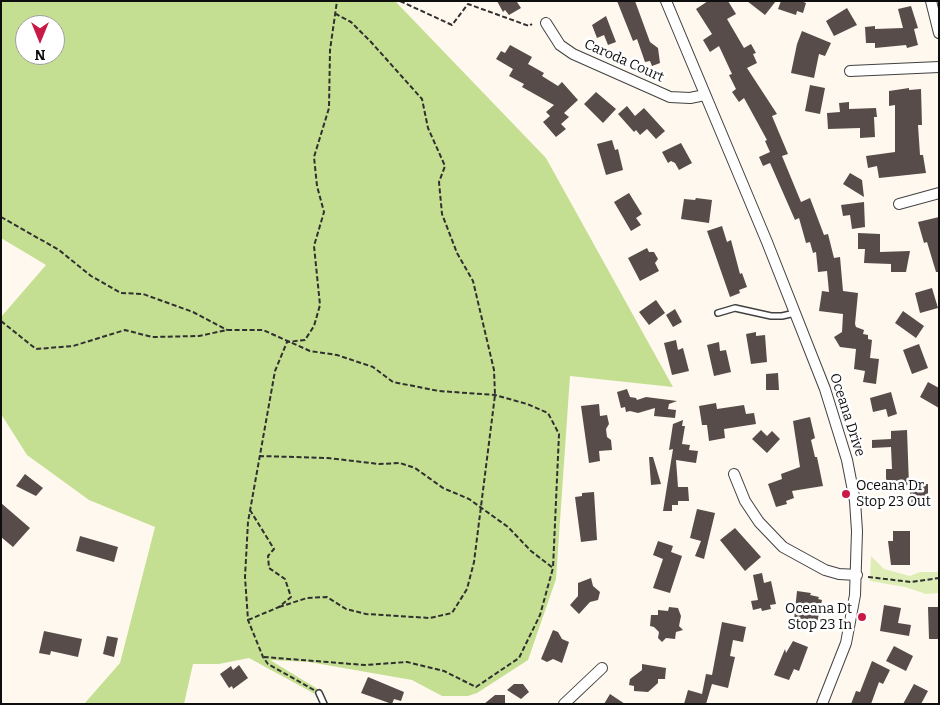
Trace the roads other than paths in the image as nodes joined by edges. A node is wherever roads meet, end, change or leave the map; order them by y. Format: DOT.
graph roads {
  1 [pos="666,1"];
  2 [pos="931,1"];
  3 [pos="546,23"];
  4 [pos="939,32"];
  5 [pos="939,67"];
  6 [pos="850,71"];
  7 [pos="705,95"];
  8 [pos="939,193"];
  9 [pos="899,204"];
  10 [pos="795,312"];
  11 [pos="718,313"];
  12 [pos="734,474"];
  13 [pos="857,574"];
  14 [pos="602,668"];
  15 [pos="319,693"];
  16 [pos="324,704"];
  17 [pos="564,704"];
  18 [pos="822,704"];
  1 -- 7 [label="street, Oceana Drive"];
  2 -- 4 [label="street"];
  3 -- 7 [label="street, Caroda Court"];
  5 -- 6 [label="street"];
  7 -- 10 [label="street, Oceana Drive"];
  8 -- 9 [label="street"];
  10 -- 11 [label="lane"];
  10 -- 13 [label="street, Oceana Drive"];
  12 -- 13 [label="street"];
  13 -- 18 [label="street, Oceana Drive"];
  14 -- 17 [label="street"];
  15 -- 16 [label="lane"];
}
